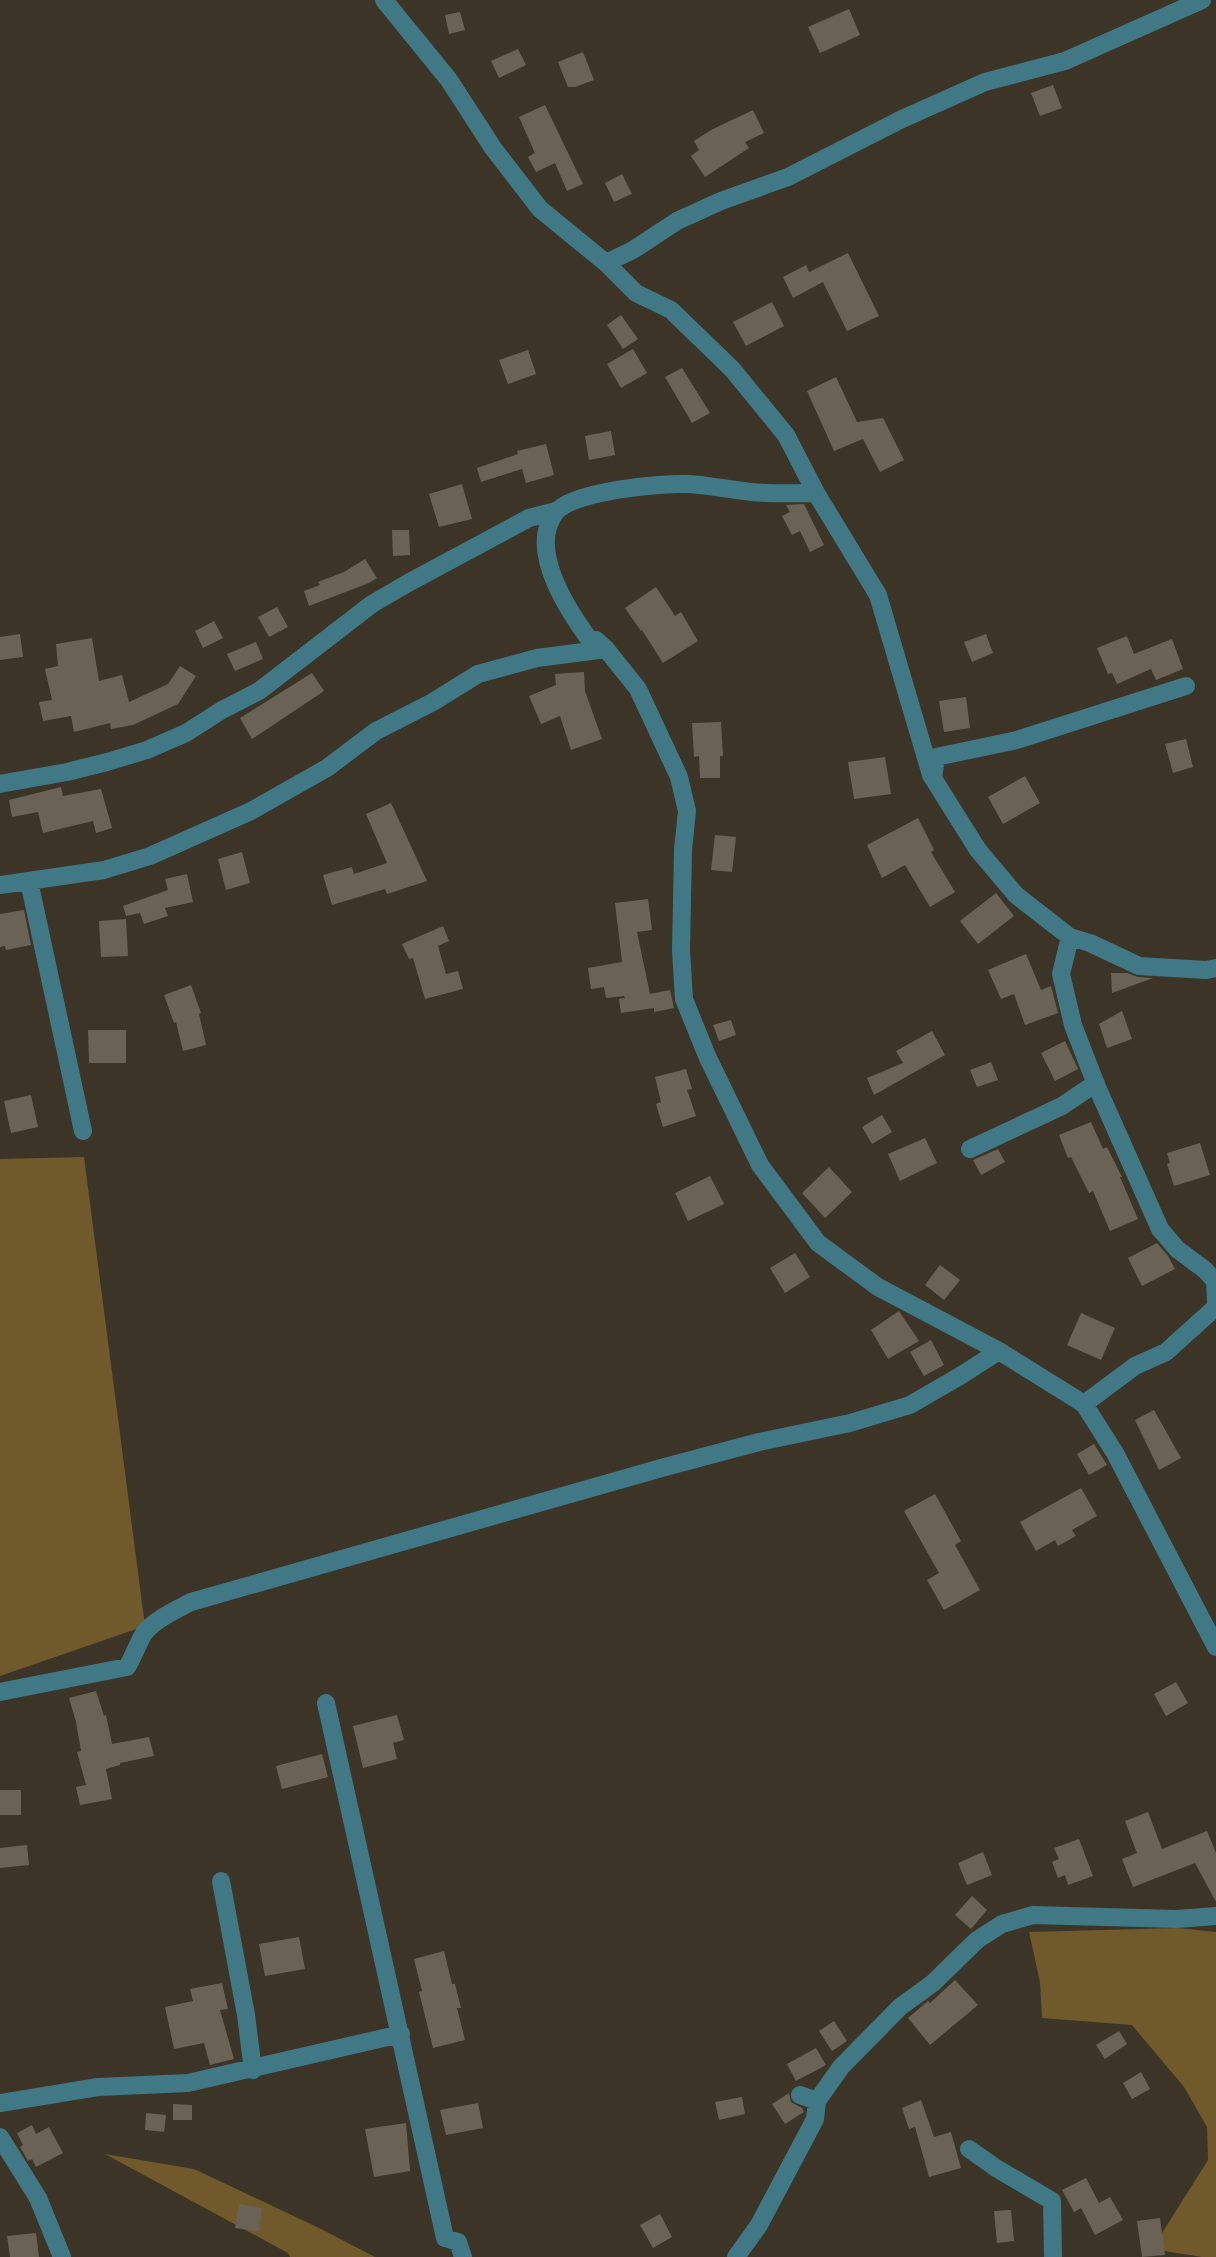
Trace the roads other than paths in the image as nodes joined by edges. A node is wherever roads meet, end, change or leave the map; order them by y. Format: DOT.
graph roads {
  1 [pos="384,0"];
  2 [pos="1202,0"];
  3 [pos="1160,8"];
  4 [pos="606,263"];
  5 [pos="816,493"];
  6 [pos="555,511"];
  7 [pos="606,649"];
  8 [pos="1186,686"];
  9 [pos="933,778"];
  10 [pos="0,784"];
  11 [pos="29,881"];
  12 [pos="0,885"];
  13 [pos="1070,937"];
  14 [pos="1216,968"];
  15 [pos="1096,1083"];
  16 [pos="83,1130"];
  17 [pos="970,1149"];
  18 [pos="1216,1304"];
  19 [pos="999,1350"];
  20 [pos="1084,1404"];
  21 [pos="1216,1647"];
  22 [pos="0,1692"];
  23 [pos="326,1703"];
  24 [pos="221,1881"];
  25 [pos="1216,1916"];
  26 [pos="401,2034"];
  27 [pos="253,2070"];
  28 [pos="0,2103"];
  29 [pos="0,2137"];
  30 [pos="968,2149"];
  31 [pos="62,2257"];
  32 [pos="463,2257"];
  33 [pos="736,2257"];
  34 [pos="1053,2257"];
  1 -- 4 [label="street"];
  2 -- 3 [label="street"];
  3 -- 4 [label="street"];
  4 -- 5 [label="street"];
  5 -- 6 [label="street"];
  5 -- 9 [label="street"];
  6 -- 7 [label="street"];
  6 -- 10 [label="street"];
  7 -- 11 [label="street"];
  7 -- 19 [label="street"];
  8 -- 9 [label="street"];
  9 -- 13 [label="street"];
  11 -- 12 [label="street"];
  11 -- 16 [label="street"];
  13 -- 14 [label="street"];
  13 -- 15 [label="street"];
  15 -- 17 [label="street"];
  15 -- 18 [label="street"];
  18 -- 20 [label="street"];
  19 -- 20 [label="street"];
  19 -- 22 [label="street"];
  20 -- 21 [label="street"];
  23 -- 26 [label="street"];
  24 -- 27 [label="street"];
  25 -- 33 [label="street"];
  26 -- 27 [label="street"];
  26 -- 32 [label="street"];
  27 -- 28 [label="street"];
  29 -- 31 [label="street"];
  30 -- 34 [label="street"];
}
